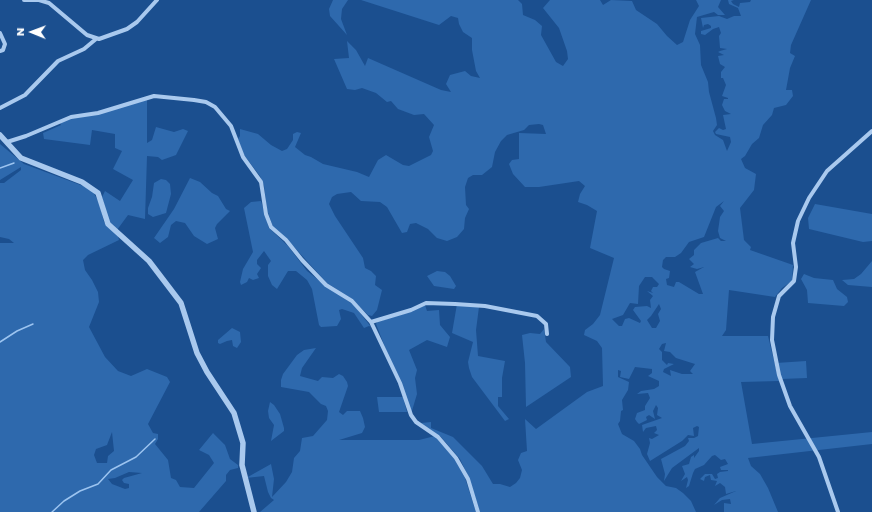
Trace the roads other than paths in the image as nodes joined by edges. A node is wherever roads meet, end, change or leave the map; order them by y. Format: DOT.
graph roads {
  1 [pos="24,0"];
  2 [pos="157,0"];
  3 [pos="0,33"];
  4 [pos="96,38"];
  5 [pos="0,51"];
  6 [pos="0,108"];
  7 [pos="872,131"];
  8 [pos="0,135"];
  9 [pos="7,142"];
  10 [pos="371,322"];
  11 [pos="547,334"];
  12 [pos="254,512"];
  13 [pos="478,512"];
  14 [pos="838,512"];
  1 -- 4 [label="street"];
  2 -- 4 [label="street"];
  3 -- 5 [label="street"];
  4 -- 6 [label="street"];
  7 -- 14 [label="street"];
  8 -- 9 [label="street"];
  9 -- 10 [label="street"];
  9 -- 12 [label="street"];
  10 -- 11 [label="street"];
  10 -- 13 [label="street"];
}
